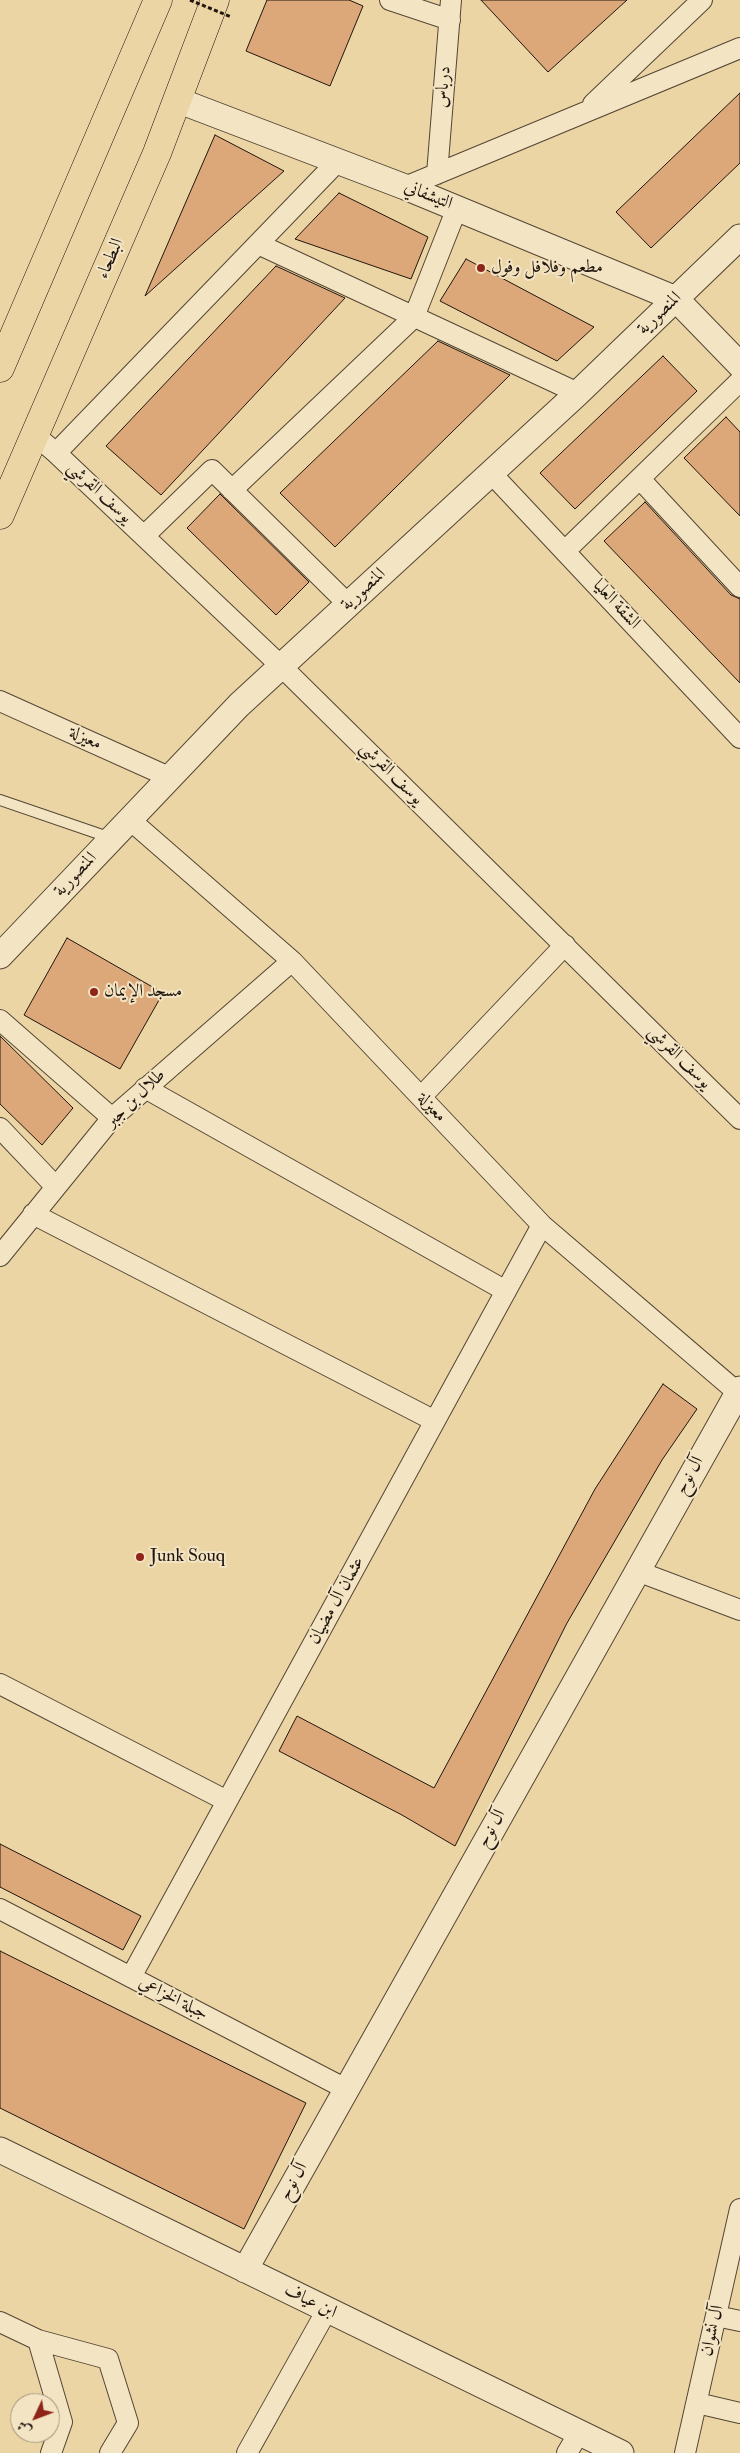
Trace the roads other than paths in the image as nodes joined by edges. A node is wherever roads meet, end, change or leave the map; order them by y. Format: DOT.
graph roads {
  1 [pos="158,0"];
  2 [pos="390,0"];
  3 [pos="451,0"];
  4 [pos="702,0"];
  5 [pos="223,8"];
  6 [pos="450,20"];
  7 [pos="740,48"];
  8 [pos="177,100"];
  9 [pos="584,112"];
  10 [pos="338,161"];
  11 [pos="437,174"];
  12 [pos="405,187"];
  13 [pos="457,208"];
  14 [pos="740,236"];
  15 [pos="258,244"];
  16 [pos="676,298"];
  17 [pos="414,317"];
  18 [pos="740,365"];
  19 [pos="0,368"];
  20 [pos="740,381"];
  21 [pos="578,393"];
  22 [pos="35,435"];
  23 [pos="56,453"];
  24 [pos="492,473"];
  25 [pos="640,479"];
  26 [pos="232,490"];
  27 [pos="0,515"];
  28 [pos="144,536"];
  29 [pos="565,551"];
  30 [pos="740,587"];
  31 [pos="348,604"];
  32 [pos="281,666"];
  33 [pos="0,701"];
  34 [pos="740,738"];
  35 [pos="170,777"];
  36 [pos="0,800"];
  37 [pos="129,819"];
  38 [pos="112,838"];
  39 [pos="565,946"];
  40 [pos="0,956"];
  41 [pos="292,961"];
  42 [pos="0,1020"];
  43 [pos="145,1088"];
  44 [pos="421,1097"];
  45 [pos="112,1118"];
  46 [pos="740,1119"];
  47 [pos="0,1128"];
  48 [pos="56,1187"];
  49 [pos="33,1214"];
  50 [pos="542,1225"];
  51 [pos="0,1256"];
  52 [pos="506,1291"];
  53 [pos="738,1391"];
  54 [pos="435,1421"];
  55 [pos="637,1571"];
  56 [pos="740,1610"];
  57 [pos="0,1684"];
  58 [pos="227,1801"];
  59 [pos="0,1909"];
  60 [pos="131,1977"];
  61 [pos="346,2089"];
  62 [pos="0,2150"];
  63 [pos="739,2214"];
  64 [pos="244,2270"];
  65 [pos="327,2310"];
  66 [pos="716,2316"];
  67 [pos="740,2321"];
  68 [pos="0,2322"];
  69 [pos="38,2340"];
  70 [pos="697,2403"];
  71 [pos="740,2413"];
  72 [pos="573,2443"];
  73 [pos="51,2453"];
  74 [pos="110,2453"];
  75 [pos="247,2453"];
  76 [pos="620,2453"];
  77 [pos="685,2453"];
  1 -- 19 [label="main road"];
  2 -- 6 [label="street"];
  3 -- 6 [label="street, درباس"];
  4 -- 9 [label="street"];
  5 -- 8 [label="main road, البطحاء"];
  6 -- 11 [label="street, درباس"];
  7 -- 9 [label="street"];
  8 -- 10 [label="street, التيشفاني"];
  8 -- 22 [label="main road, البطحاء"];
  9 -- 11 [label="street"];
  10 -- 12 [label="street, التيشفاني"];
  10 -- 15 [label="street"];
  11 -- 12 [label="street"];
  12 -- 13 [label="street, التيشفاني"];
  13 -- 16 [label="street, التيشفاني"];
  13 -- 17 [label="street"];
  14 -- 16 [label="street, المنصورية"];
  15 -- 17 [label="street"];
  15 -- 23 [label="street"];
  16 -- 18 [label="street"];
  16 -- 21 [label="street, المنصورية"];
  17 -- 21 [label="street"];
  17 -- 26 [label="street"];
  20 -- 25 [label="street"];
  21 -- 24 [label="street, المنصورية"];
  22 -- 23 [label="street, يوسف القرشي"];
  22 -- 27 [label="main road, البطحاء"];
  23 -- 28 [label="street, يوسف القرشي"];
  24 -- 29 [label="street, الشقة العليا"];
  24 -- 31 [label="street, المنصورية"];
  25 -- 29 [label="street"];
  25 -- 30 [label="street"];
  26 -- 28 [label="street"];
  26 -- 31 [label="street"];
  28 -- 32 [label="street, يوسف القرشي"];
  29 -- 34 [label="street, الشقة العليا"];
  31 -- 32 [label="street, المنصورية"];
  32 -- 35 [label="street, المنصورية"];
  32 -- 39 [label="street, يوسف القرشي"];
  33 -- 35 [label="street, معيزلة"];
  35 -- 37 [label="street, المنصورية"];
  36 -- 38 [label="lane"];
  37 -- 38 [label="street, المنصورية"];
  37 -- 41 [label="street, معيزلة"];
  38 -- 40 [label="street, المنصورية"];
  39 -- 44 [label="street"];
  39 -- 46 [label="street, يوسف القرشي"];
  41 -- 43 [label="street, طلال بن جبر"];
  41 -- 44 [label="street, معيزلة"];
  42 -- 45 [label="street"];
  43 -- 45 [label="street, طلال بن جبر"];
  43 -- 52 [label="street"];
  44 -- 50 [label="street, معيزلة"];
  45 -- 48 [label="street, طلال بن جبر"];
  47 -- 48 [label="street"];
  48 -- 49 [label="street, طلال بن جبر"];
  49 -- 51 [label="street, طلال بن جبر"];
  49 -- 54 [label="street"];
  50 -- 52 [label="street, عثمان آل مضيان"];
  50 -- 53 [label="street, معيزلة"];
  52 -- 54 [label="street, عثمان آل مضيان"];
  53 -- 55 [label="street, آل نوح"];
  54 -- 58 [label="street, عثمان آل مضيان"];
  55 -- 56 [label="street"];
  55 -- 61 [label="street, آل نوح"];
  57 -- 58 [label="street"];
  58 -- 60 [label="street, عثمان آل مضيان"];
  59 -- 60 [label="street, جبلة الخزاعي"];
  60 -- 61 [label="street, جبلة الخزاعي"];
  61 -- 64 [label="street, آل نوح"];
  62 -- 64 [label="street, ابن عياف"];
  63 -- 66 [label="street, آل نشوان"];
  64 -- 65 [label="street, ابن عياف"];
  65 -- 72 [label="street, ابن عياف"];
  65 -- 75 [label="street"];
  66 -- 67 [label="street"];
  66 -- 70 [label="street, آل نشوان"];
  68 -- 69 [label="street"];
  69 -- 73 [label="street"];
  69 -- 74 [label="street"];
  70 -- 71 [label="street"];
  70 -- 77 [label="street, آل نشوان"];
  72 -- 76 [label="street, ابن عياف"];
}
